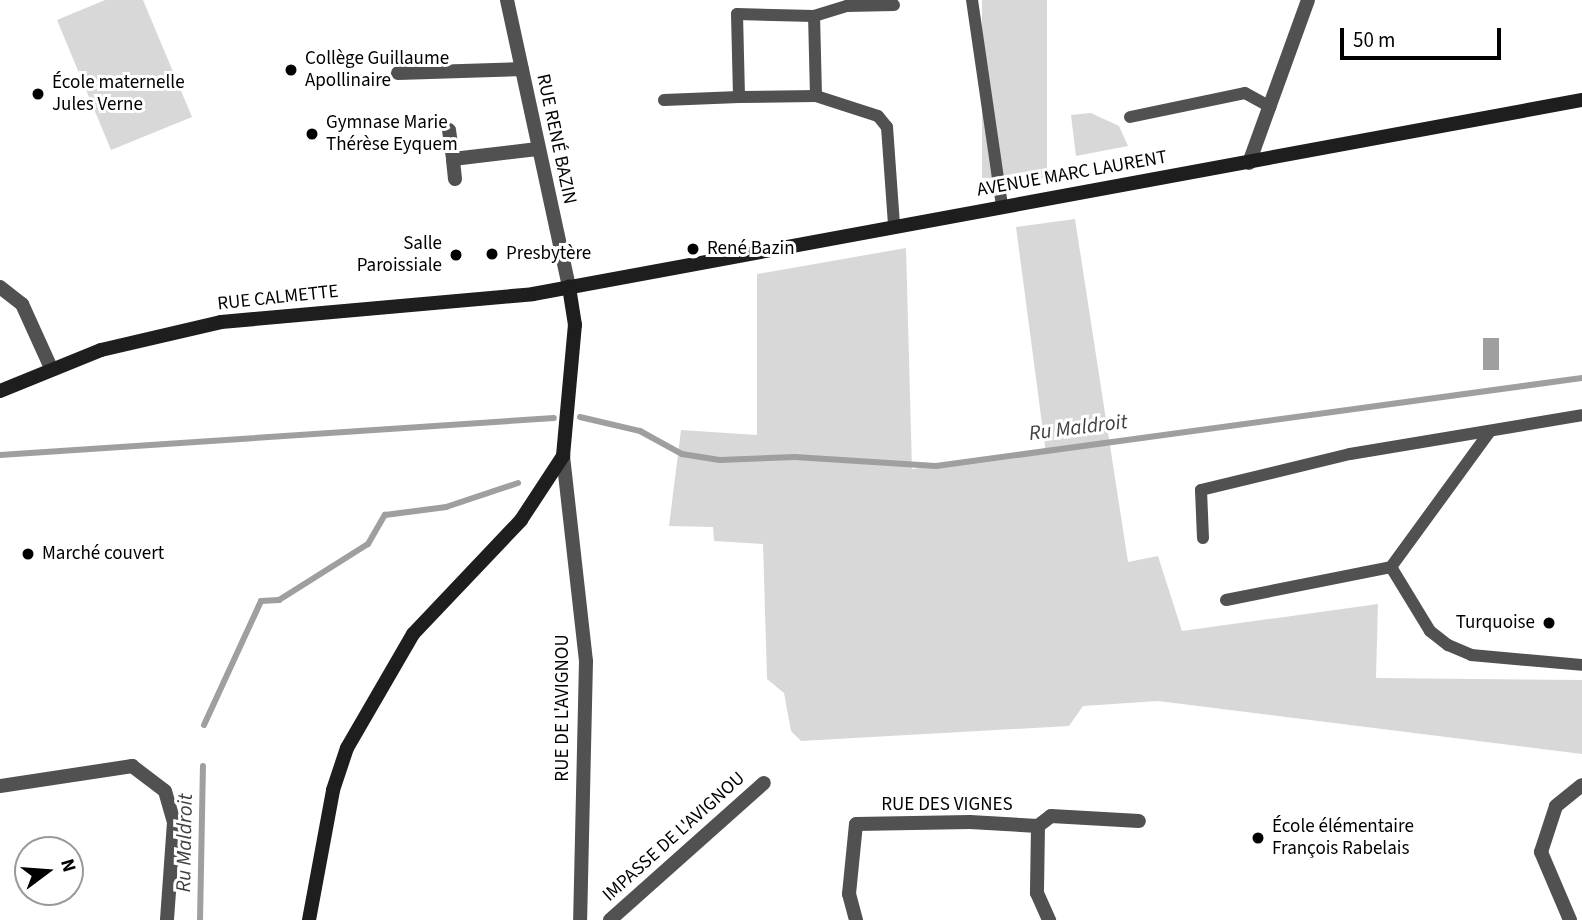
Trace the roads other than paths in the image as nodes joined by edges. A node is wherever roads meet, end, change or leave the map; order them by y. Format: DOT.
graph roads {
  1 [pos="507,0"];
  2 [pos="972,0"];
  3 [pos="1308,0"];
  4 [pos="894,5"];
  5 [pos="814,16"];
  6 [pos="522,69"];
  7 [pos="398,72"];
  8 [pos="816,96"];
  9 [pos="739,97"];
  10 [pos="664,100"];
  11 [pos="1582,100"];
  12 [pos="1270,107"];
  13 [pos="1130,117"];
  14 [pos="449,130"];
  15 [pos="537,149"];
  16 [pos="453,159"];
  17 [pos="1249,163"];
  18 [pos="455,179"];
  19 [pos="1002,205"];
  20 [pos="894,224"];
  21 [pos="569,286"];
  22 [pos="0,287"];
  23 [pos="51,368"];
  24 [pos="0,391"];
  25 [pos="1582,415"];
  26 [pos="1490,431"];
  27 [pos="563,456"];
  28 [pos="1203,538"];
  29 [pos="1391,567"];
  30 [pos="1226,600"];
  31 [pos="1582,665"];
  32 [pos="764,783"];
  33 [pos="1582,785"];
  34 [pos="0,786"];
  35 [pos="1139,821"];
  36 [pos="1038,826"];
  37 [pos="167,920"];
  38 [pos="309,920"];
  39 [pos="580,920"];
  40 [pos="610,920"];
  41 [pos="856,920"];
  42 [pos="1049,920"];
  43 [pos="1570,920"];
  1 -- 6 [label="street, RUE RENÉ BAZIN"];
  2 -- 19 [label="lane"];
  3 -- 12 [label="street"];
  4 -- 5 [label="lane"];
  5 -- 8 [label="lane"];
  5 -- 9 [label="lane"];
  6 -- 7 [label="street"];
  6 -- 15 [label="street, RUE RENÉ BAZIN"];
  8 -- 9 [label="lane"];
  8 -- 20 [label="lane"];
  9 -- 10 [label="lane"];
  11 -- 17 [label="street, AVENUE MARC LAURENT"];
  12 -- 13 [label="lane"];
  12 -- 17 [label="street"];
  14 -- 16 [label="street"];
  15 -- 16 [label="street"];
  15 -- 21 [label="street, RUE RENÉ BAZIN"];
  16 -- 18 [label="street"];
  17 -- 19 [label="street, AVENUE MARC LAURENT"];
  19 -- 20 [label="street, AVENUE MARC LAURENT"];
  20 -- 21 [label="street, AVENUE MARC LAURENT"];
  21 -- 23 [label="street, RUE CALMETTE"];
  21 -- 27 [label="street"];
  22 -- 23 [label="street"];
  23 -- 24 [label="street, RUE CALMETTE"];
  25 -- 26 [label="lane"];
  26 -- 28 [label="lane"];
  26 -- 29 [label="lane"];
  27 -- 38 [label="street"];
  27 -- 39 [label="street, RUE DE L'AVIGNOU"];
  29 -- 30 [label="lane"];
  29 -- 31 [label="lane"];
  32 -- 40 [label="street, IMPASSE DE L'AVIGNOU"];
  33 -- 43 [label="street"];
  34 -- 37 [label="street"];
  35 -- 36 [label="street"];
  36 -- 41 [label="street, RUE DES VIGNES"];
  36 -- 42 [label="street, RUE DES VIGNES"];
}
